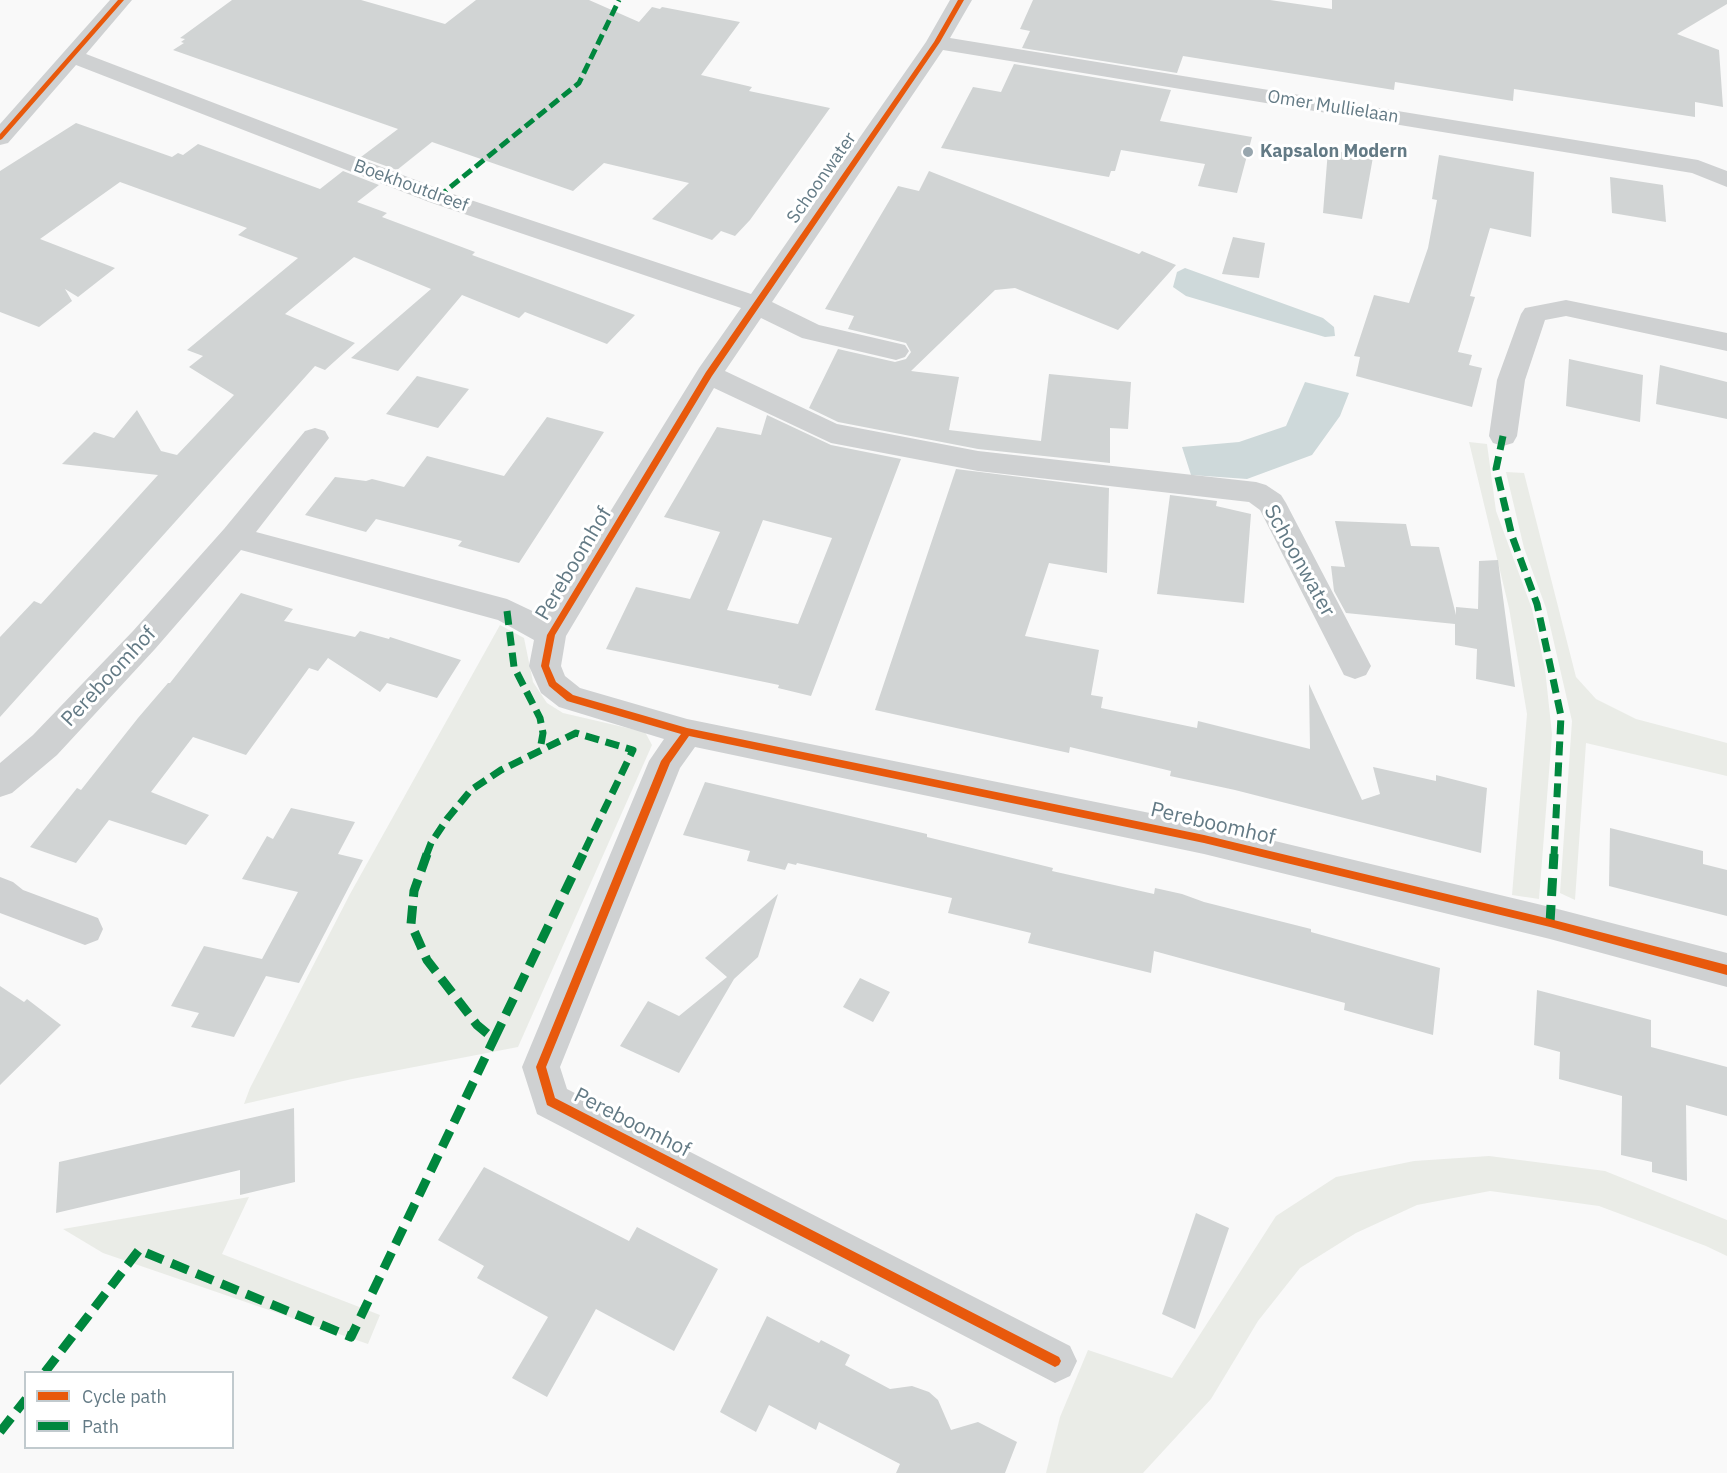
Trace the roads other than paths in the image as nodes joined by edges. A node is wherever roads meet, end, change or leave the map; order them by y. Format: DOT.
graph roads {
  1 [pos="961,0"];
  2 [pos="117,4"];
  3 [pos="937,42"];
  4 [pos="72,56"];
  5 [pos="0,138"];
  6 [pos="1727,180"];
  7 [pos="756,304"];
  8 [pos="1727,342"];
  9 [pos="896,351"];
  10 [pos="709,374"];
  11 [pos="1503,436"];
  12 [pos="315,438"];
  13 [pos="235,537"];
  14 [pos="551,635"];
  15 [pos="1355,666"];
  16 [pos="687,732"];
  17 [pos="0,783"];
  18 [pos="0,893"];
  19 [pos="85,929"];
  20 [pos="1727,970"];
  21 [pos="1055,1361"];
  1 -- 3 [label="street, Schoonwater"];
  2 -- 4 [label="street"];
  3 -- 6 [label="street, Omer Mullielaan"];
  3 -- 7 [label="street, Schoonwater"];
  4 -- 5 [label="street"];
  4 -- 7 [label="street, Boekhoutdreef"];
  7 -- 9 [label="street"];
  7 -- 10 [label="street, Schoonwater"];
  8 -- 11 [label="street"];
  10 -- 14 [label="street, Pereboomhof"];
  10 -- 15 [label="street, Schoonwater"];
  12 -- 13 [label="street, Pereboomhof"];
  13 -- 14 [label="street, Pereboomhof"];
  13 -- 17 [label="street, Pereboomhof"];
  14 -- 16 [label="street, Pereboomhof"];
  16 -- 20 [label="street, Pereboomhof"];
  16 -- 21 [label="street, Pereboomhof"];
  18 -- 19 [label="street"];
}
